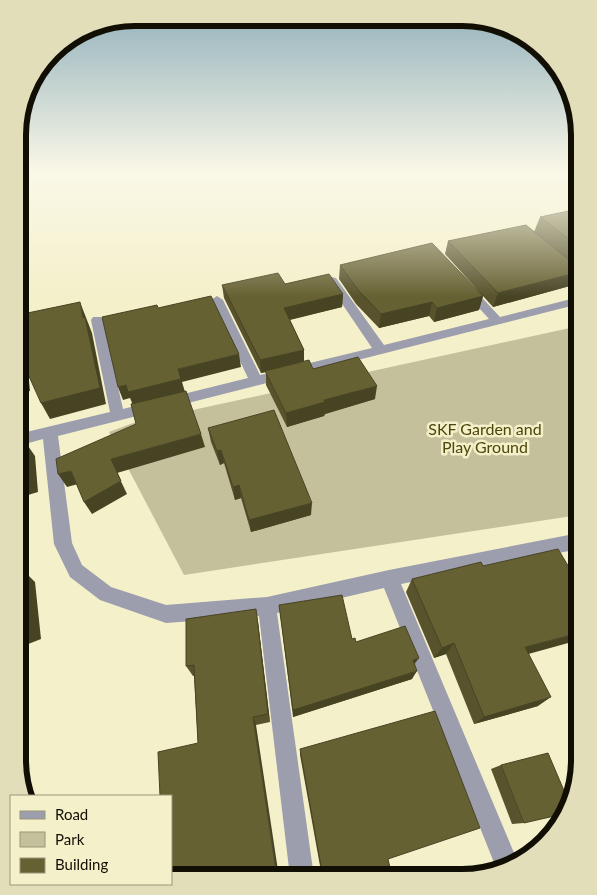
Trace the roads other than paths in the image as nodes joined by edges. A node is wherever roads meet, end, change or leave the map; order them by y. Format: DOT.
graph roads {
  1 [pos="457,277"];
  2 [pos="331,279"];
  3 [pos="217,300"];
  4 [pos="571,303"];
  5 [pos="97,320"];
  6 [pos="497,321"];
  7 [pos="381,351"];
  8 [pos="256,382"];
  9 [pos="118,417"];
  10 [pos="50,432"];
  11 [pos="26,438"];
  12 [pos="571,543"];
  13 [pos="549,547"];
  14 [pos="559,564"];
  15 [pos="389,578"];
  16 [pos="266,606"];
  17 [pos="505,860"];
  18 [pos="301,869"];
  1 -- 6 [label="street"];
  2 -- 7 [label="street"];
  3 -- 8 [label="street"];
  4 -- 6 [label="street"];
  5 -- 9 [label="street"];
  6 -- 7 [label="street"];
  7 -- 8 [label="street"];
  8 -- 9 [label="street"];
  9 -- 10 [label="street"];
  10 -- 11 [label="street"];
  10 -- 16 [label="street"];
  12 -- 13 [label="street"];
  13 -- 14 [label="street"];
  13 -- 15 [label="street"];
  15 -- 16 [label="street"];
  15 -- 17 [label="street"];
  16 -- 18 [label="street"];
}
